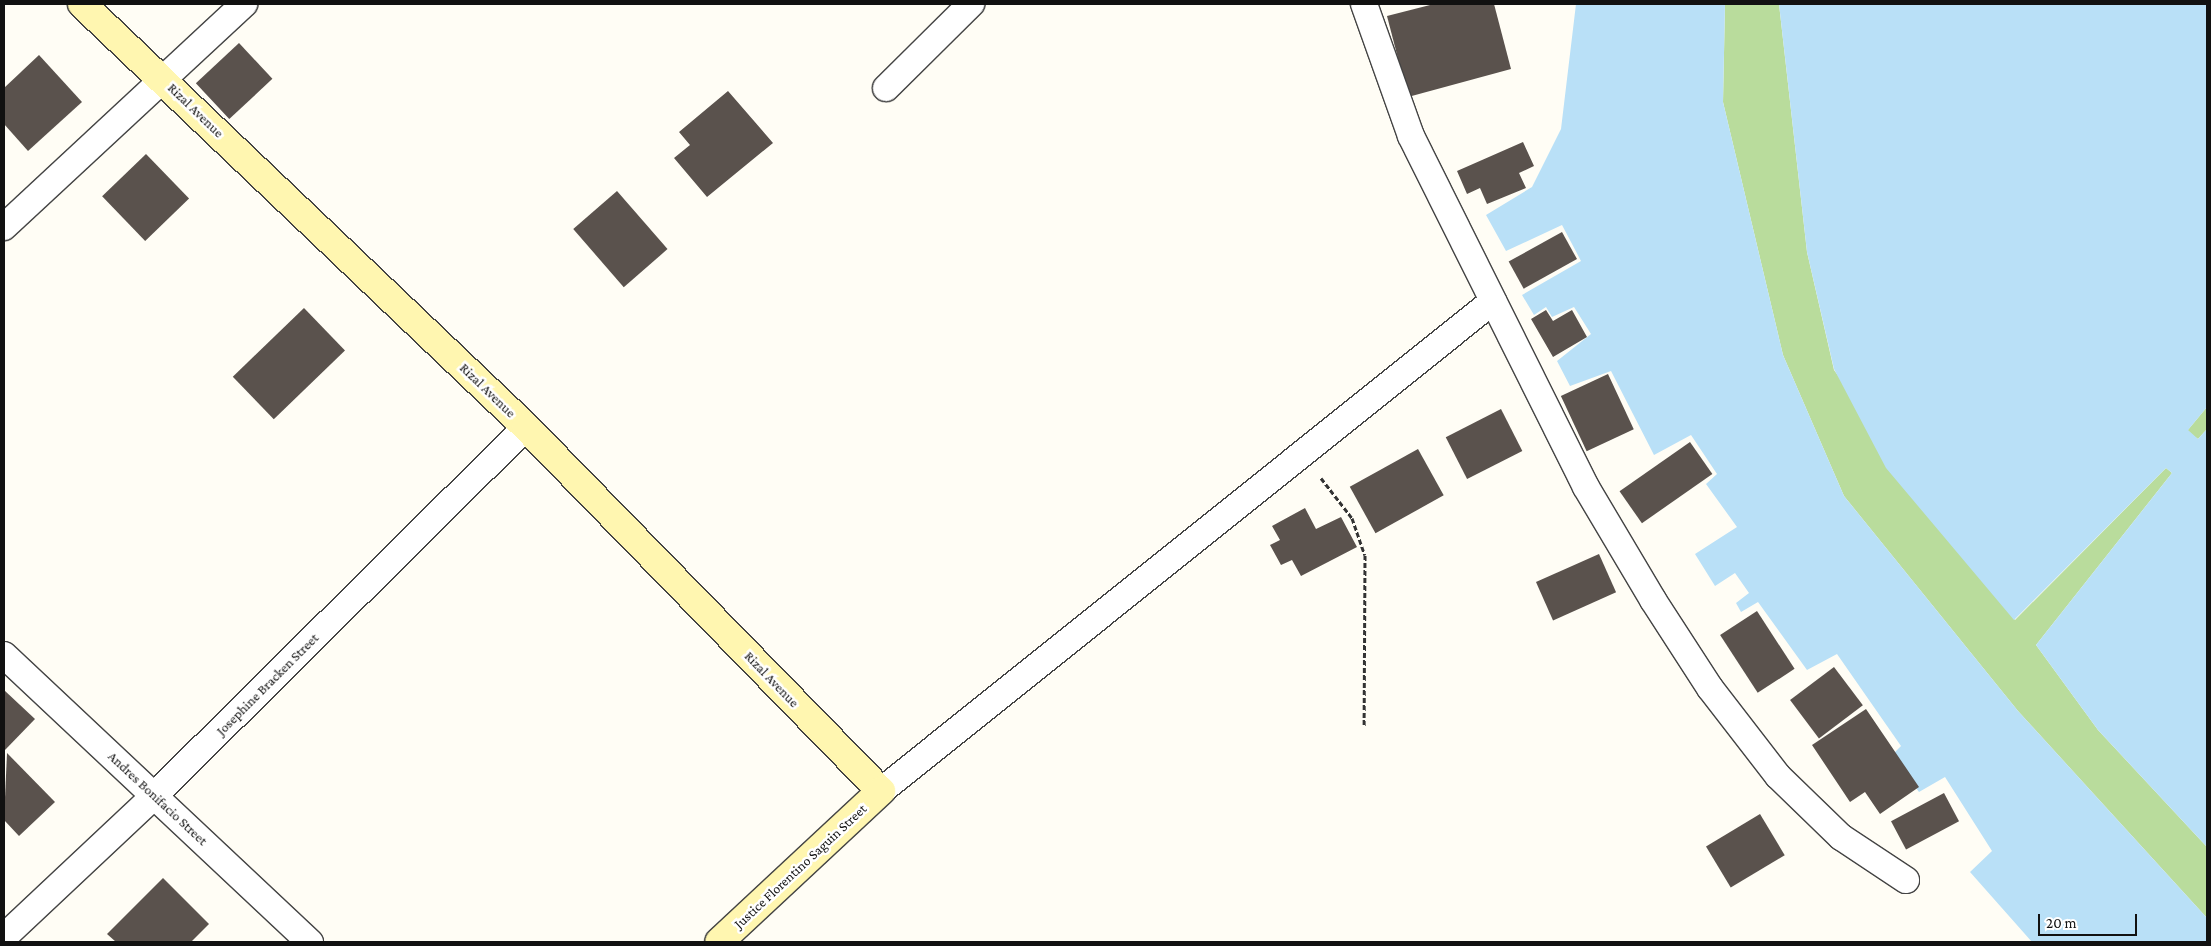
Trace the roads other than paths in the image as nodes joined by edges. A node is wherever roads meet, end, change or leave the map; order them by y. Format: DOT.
graph roads {
  1 [pos="82,4"];
  2 [pos="244,4"];
  3 [pos="971,4"];
  4 [pos="1364,4"];
  5 [pos="162,78"];
  6 [pos="886,88"];
  7 [pos="4,227"];
  8 [pos="1493,301"];
  9 [pos="526,427"];
  10 [pos="4,655"];
  11 [pos="881,791"];
  12 [pos="155,795"];
  13 [pos="1906,880"];
  14 [pos="4,937"];
  15 [pos="310,942"];
  16 [pos="719,942"];
  1 -- 5 [label="main road, Rizal Avenue"];
  2 -- 5 [label="street"];
  3 -- 6 [label="street"];
  4 -- 8 [label="street"];
  5 -- 7 [label="street"];
  5 -- 9 [label="main road, Rizal Avenue"];
  8 -- 11 [label="street"];
  8 -- 13 [label="street"];
  9 -- 11 [label="main road, Rizal Avenue"];
  9 -- 12 [label="street, Josephine Bracken Street"];
  10 -- 12 [label="street, Andres Bonifacio Street"];
  11 -- 16 [label="main road, Justice Florentino Saguin Street"];
  12 -- 14 [label="street, Josephine Bracken Street"];
  12 -- 15 [label="street, Andres Bonifacio Street"];
}
